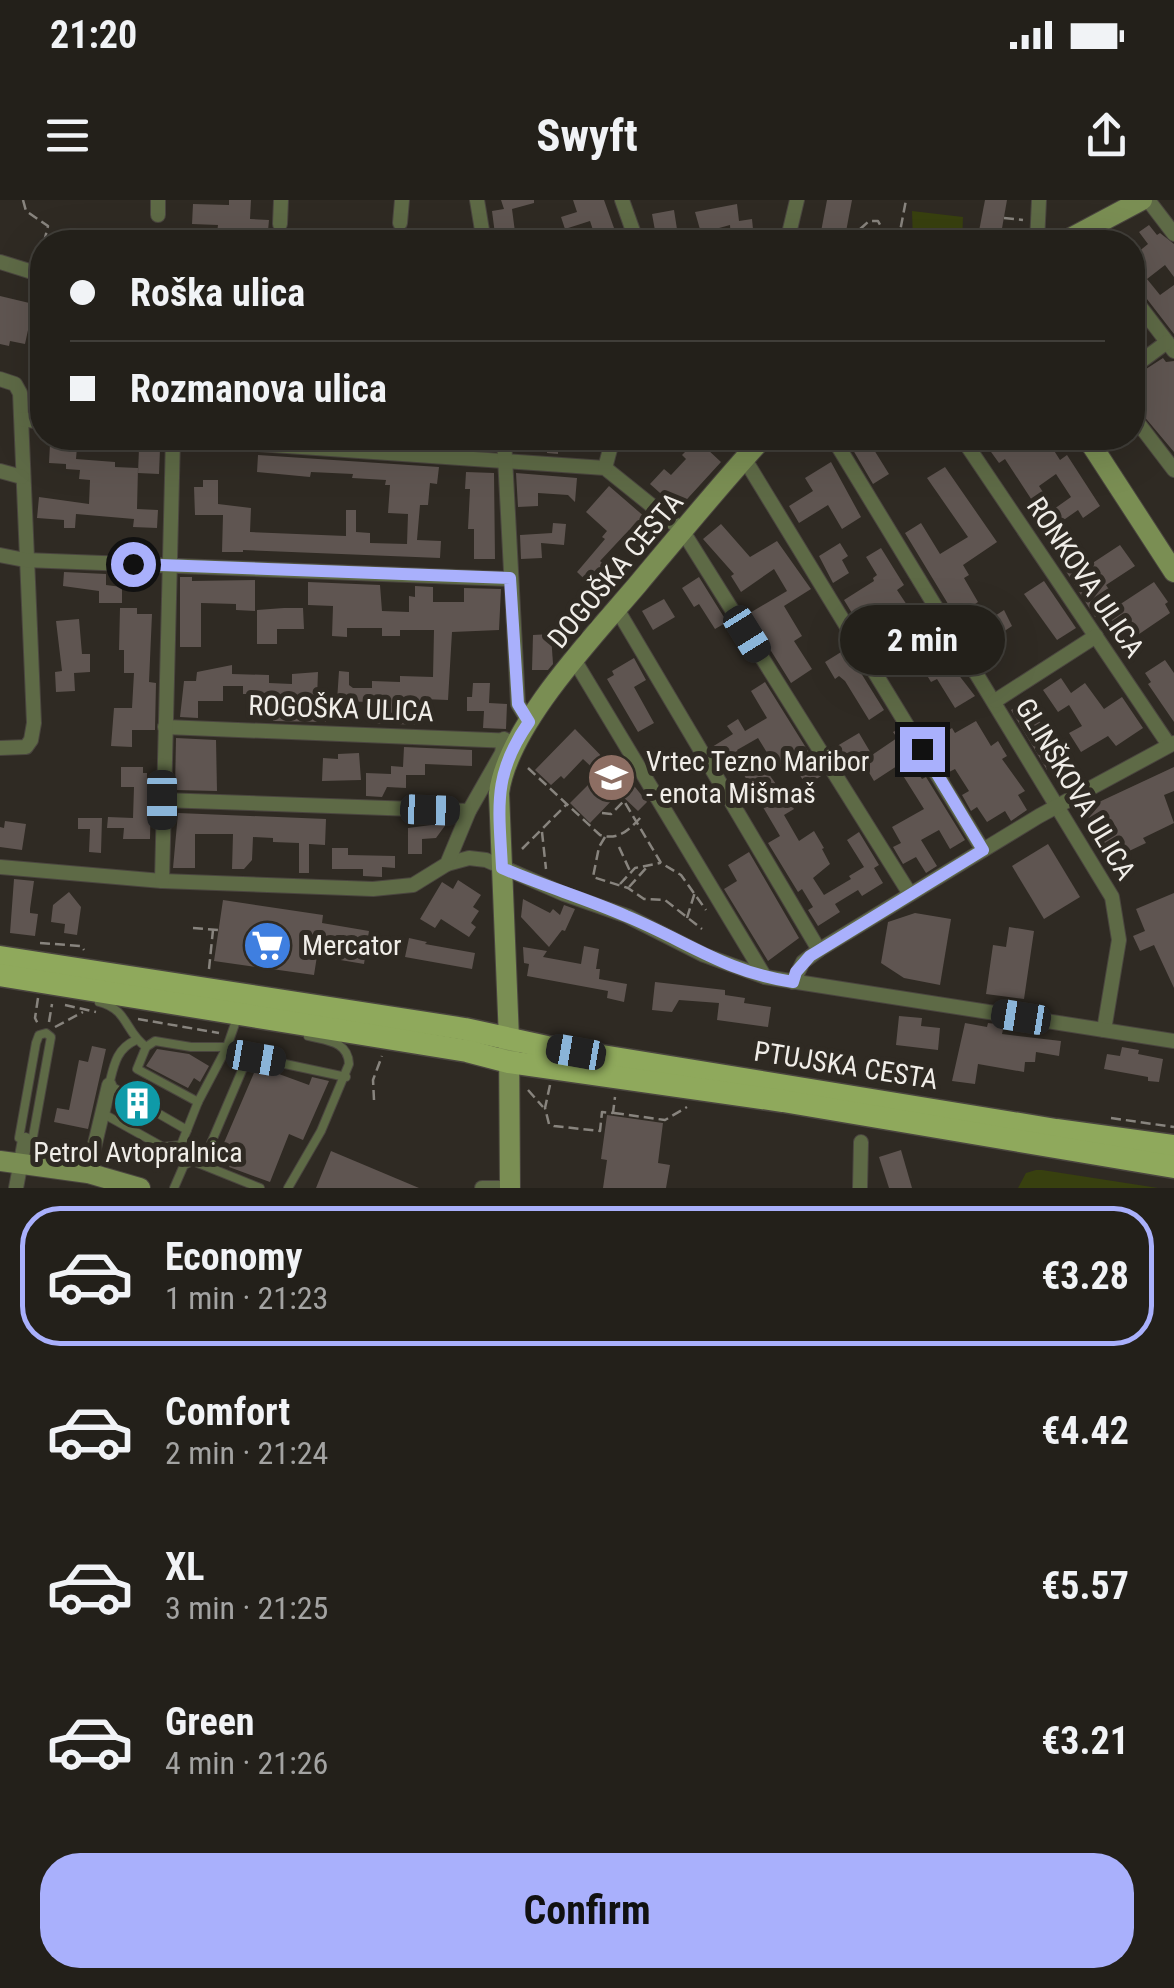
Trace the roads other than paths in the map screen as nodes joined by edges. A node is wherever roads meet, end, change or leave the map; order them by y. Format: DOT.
graph roads {
  1 [pos="281,200"];
  2 [pos="402,200"];
  3 [pos="477,200"];
  4 [pos="622,200"];
  5 [pos="797,200"];
  6 [pos="1039,200"];
  7 [pos="1146,200"];
  8 [pos="400,223"];
  9 [pos="280,224"];
  10 [pos="482,230"];
  11 [pos="633,230"];
  12 [pos="790,230"];
  13 [pos="1038,230"];
  14 [pos="1099,230"];
  15 [pos="1174,234"];
  16 [pos="0,262"];
  17 [pos="30,271"];
  18 [pos="1145,313"];
  19 [pos="1171,346"];
  20 [pos="1145,361"];
  21 [pos="0,379"];
  22 [pos="22,420"];
  23 [pos="30,421"];
  24 [pos="1145,432"];
  25 [pos="171,450"];
  26 [pos="354,450"];
  27 [pos="505,450"];
  28 [pos="610,450"];
  29 [pos="752,450"];
  30 [pos="840,450"];
  31 [pos="970,450"];
  32 [pos="1095,450"];
  33 [pos="744,458"];
  34 [pos="506,460"];
  35 [pos="605,468"];
  36 [pos="1174,470"];
  37 [pos="0,471"];
  38 [pos="22,476"];
  39 [pos="682,530"];
  40 [pos="0,555"];
  41 [pos="25,560"];
  42 [pos="169,566"];
  43 [pos="1174,572"];
  44 [pos="510,578"];
  45 [pos="617,609"];
  46 [pos="1096,636"];
  47 [pos="574,661"];
  48 [pos="994,701"];
  49 [pos="529,722"];
  50 [pos="164,726"];
  51 [pos="510,740"];
  52 [pos="1171,744"];
  53 [pos="0,748"];
  54 [pos="162,800"];
  55 [pos="1057,807"];
  56 [pos="469,811"];
  57 [pos="983,850"];
  58 [pos="448,864"];
  59 [pos="0,868"];
  60 [pos="502,868"];
  61 [pos="162,882"];
  62 [pos="910,894"];
  63 [pos="1,946"];
  64 [pos="819,950"];
  65 [pos="0,957"];
  66 [pos="0,975"];
  67 [pos="42,978"];
  68 [pos="765,978"];
  69 [pos="793,982"];
  70 [pos="238,1014"];
  71 [pos="284,1022"];
  72 [pos="1104,1030"];
  73 [pos="46,1033"];
  74 [pos="136,1040"];
  75 [pos="1174,1040"];
  76 [pos="146,1047"];
  77 [pos="226,1047"];
  78 [pos="514,1069"];
  79 [pos="346,1077"];
  80 [pos="109,1086"];
  81 [pos="198,1102"];
  82 [pos="102,1113"];
  83 [pos="187,1130"];
  84 [pos="25,1140"];
  85 [pos="861,1142"];
  86 [pos="1174,1146"];
  87 [pos="10,1162"];
  88 [pos="203,1162"];
  89 [pos="1174,1167"];
  90 [pos="88,1174"];
  91 [pos="16,1188"];
  92 [pos="140,1188"];
  93 [pos="174,1188"];
  94 [pos="260,1188"];
  95 [pos="288,1188"];
  96 [pos="482,1188"];
  97 [pos="510,1188"];
  98 [pos="860,1188"];
  1 -- 9 [label="street"];
  2 -- 8 [label="street"];
  3 -- 10 [label="street"];
  4 -- 11 [label="street"];
  5 -- 12 [label="street"];
  6 -- 13 [label="street"];
  7 -- 14 [label="street"];
  7 -- 15 [label="street"];
  16 -- 17 [label="street"];
  18 -- 19 [label="street"];
  19 -- 20 [label="street"];
  21 -- 22 [label="street"];
  22 -- 23 [label="street"];
  22 -- 38 [label="street"];
  24 -- 36 [label="street"];
  25 -- 42 [label="street"];
  26 -- 34 [label="street"];
  27 -- 34 [label="street"];
  28 -- 35 [label="street"];
  29 -- 33 [label="street, DOGOŠKA CESTA"];
  30 -- 48 [label="street, GLINŠKOVA ULICA"];
  31 -- 46 [label="street, RONKOVA ULICA"];
  32 -- 43 [label="street"];
  33 -- 39 [label="street, DOGOŠKA CESTA"];
  33 -- 57 [label="street"];
  34 -- 35 [label="street"];
  34 -- 44 [label="street"];
  35 -- 39 [label="street"];
  37 -- 38 [label="street"];
  38 -- 41 [label="street"];
  39 -- 45 [label="street, DOGOŠKA CESTA"];
  39 -- 62 [label="street"];
  40 -- 41 [label="street"];
  41 -- 42 [label="street"];
  41 -- 53 [label="street"];
  42 -- 44 [label="street"];
  42 -- 50 [label="street"];
  44 -- 49 [label="street"];
  45 -- 47 [label="street, DOGOŠKA CESTA"];
  45 -- 64 [label="street"];
  46 -- 48 [label="street"];
  46 -- 52 [label="street, RONKOVA ULICA"];
  47 -- 49 [label="street, DOGOŠKA CESTA"];
  47 -- 68 [label="street"];
  48 -- 55 [label="street, GLINŠKOVA ULICA"];
  49 -- 51 [label="street, DOGOŠKA CESTA"];
  50 -- 51 [label="street, ROGOŠKA ULICA"];
  50 -- 54 [label="street"];
  51 -- 56 [label="street"];
  51 -- 60 [label="street, DOGOŠKA CESTA"];
  52 -- 55 [label="street"];
  54 -- 56 [label="street"];
  54 -- 61 [label="street"];
  55 -- 57 [label="street"];
  55 -- 72 [label="street, GLINŠKOVA ULICA"];
  56 -- 58 [label="street"];
  57 -- 62 [label="street"];
  58 -- 60 [label="street"];
  58 -- 61 [label="street"];
  59 -- 61 [label="street"];
  60 -- 68 [label="street"];
  60 -- 78 [label="street, DOGOŠKA CESTA"];
  62 -- 64 [label="street"];
  63 -- 67 [label="lane"];
  64 -- 69 [label="street"];
  65 -- 67 [label="main road, PTUJSKA CESTA"];
  66 -- 67 [label="main road, PTUJSKA CESTA"];
  67 -- 70 [label="main road, PTUJSKA CESTA"];
  67 -- 74 [label="lane, PTUJSKA CESTA"];
  67 -- 78 [label="main road, PTUJSKA CESTA"];
  68 -- 69 [label="street"];
  69 -- 72 [label="street"];
  70 -- 71 [label="main road, PTUJSKA CESTA"];
  70 -- 77 [label="lane"];
  71 -- 78 [label="main road, PTUJSKA CESTA"];
  71 -- 79 [label="lane"];
  72 -- 75 [label="street"];
  73 -- 84 [label="lane"];
  74 -- 76 [label="lane"];
  74 -- 80 [label="lane"];
  76 -- 77 [label="lane"];
  76 -- 81 [label="lane"];
  77 -- 81 [label="lane"];
  78 -- 86 [label="main road, PTUJSKA CESTA"];
  78 -- 89 [label="main road, PTUJSKA CESTA"];
  78 -- 97 [label="street, DOGOŠKA CESTA"];
  79 -- 88 [label="lane"];
  79 -- 95 [label="lane"];
  80 -- 82 [label="street"];
  80 -- 83 [label="lane"];
  81 -- 83 [label="lane"];
  82 -- 83 [label="lane"];
  82 -- 90 [label="street"];
  84 -- 87 [label="street"];
  85 -- 98 [label="street"];
  87 -- 90 [label="street"];
  87 -- 91 [label="street"];
  88 -- 93 [label="lane"];
  88 -- 94 [label="lane"];
  90 -- 92 [label="street"];
  96 -- 97 [label="street"];
}
